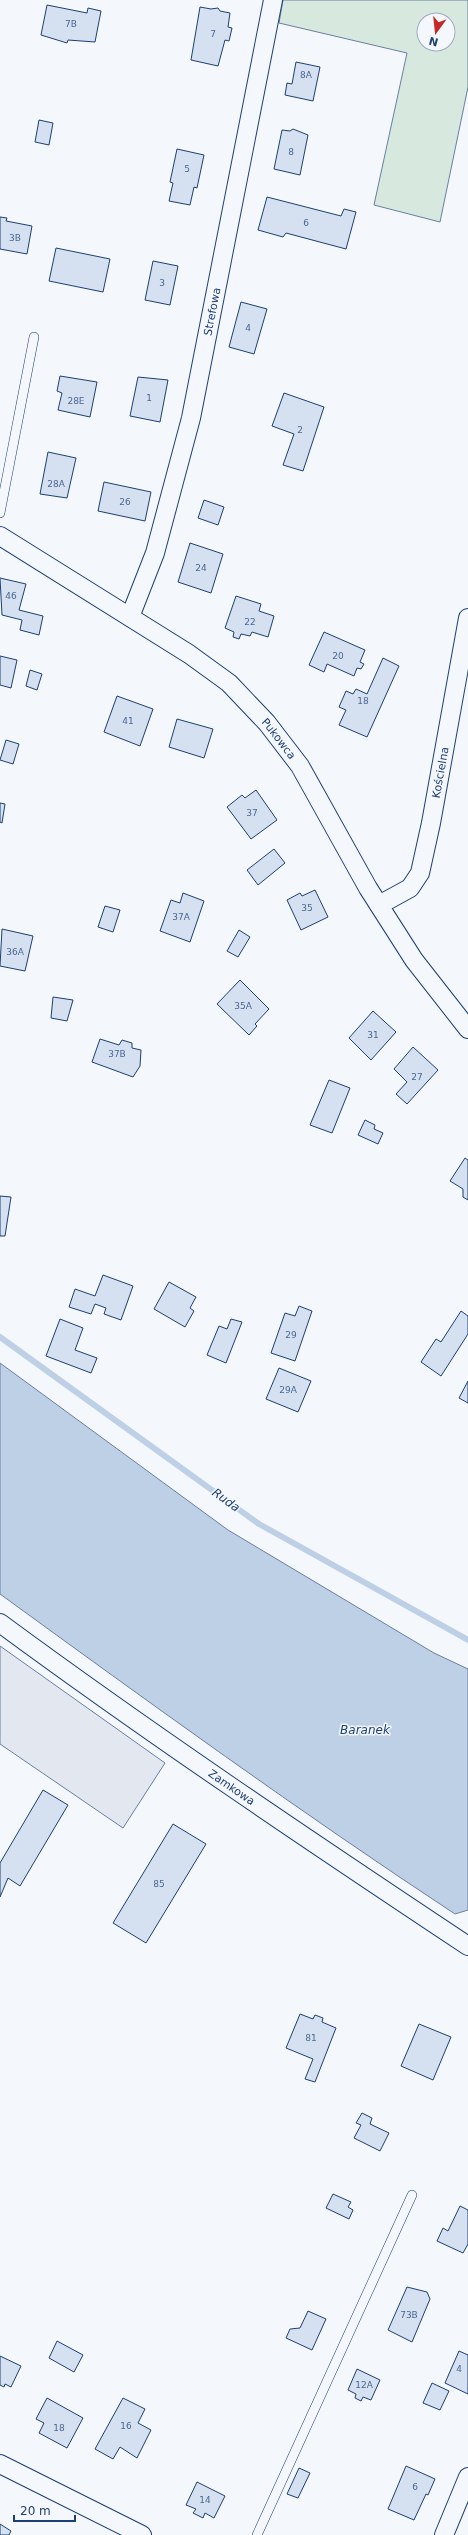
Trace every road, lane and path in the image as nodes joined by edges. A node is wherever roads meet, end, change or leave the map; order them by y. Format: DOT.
graph roads {
  1 [pos="273,0"];
  2 [pos="34,337"];
  3 [pos="0,513"];
  4 [pos="0,536"];
  5 [pos="130,617"];
  6 [pos="468,618"];
  7 [pos="379,905"];
  8 [pos="468,1029"];
  9 [pos="0,1623"];
  10 [pos="468,1946"];
  11 [pos="412,2195"];
  12 [pos="0,2464"];
  13 [pos="468,2477"];
  14 [pos="142,2535"];
  15 [pos="257,2535"];
  16 [pos="444,2535"];
  1 -- 5 [label="street, Strefowa"];
  2 -- 3 [label="lane"];
  4 -- 5 [label="street, Pukowca"];
  5 -- 7 [label="street, Pukowca"];
  6 -- 7 [label="street, Kościelna"];
  7 -- 8 [label="street, Pukowca"];
  9 -- 10 [label="street, Zamkowa"];
  11 -- 15 [label="lane"];
  12 -- 14 [label="street"];
  13 -- 16 [label="street"];
}
